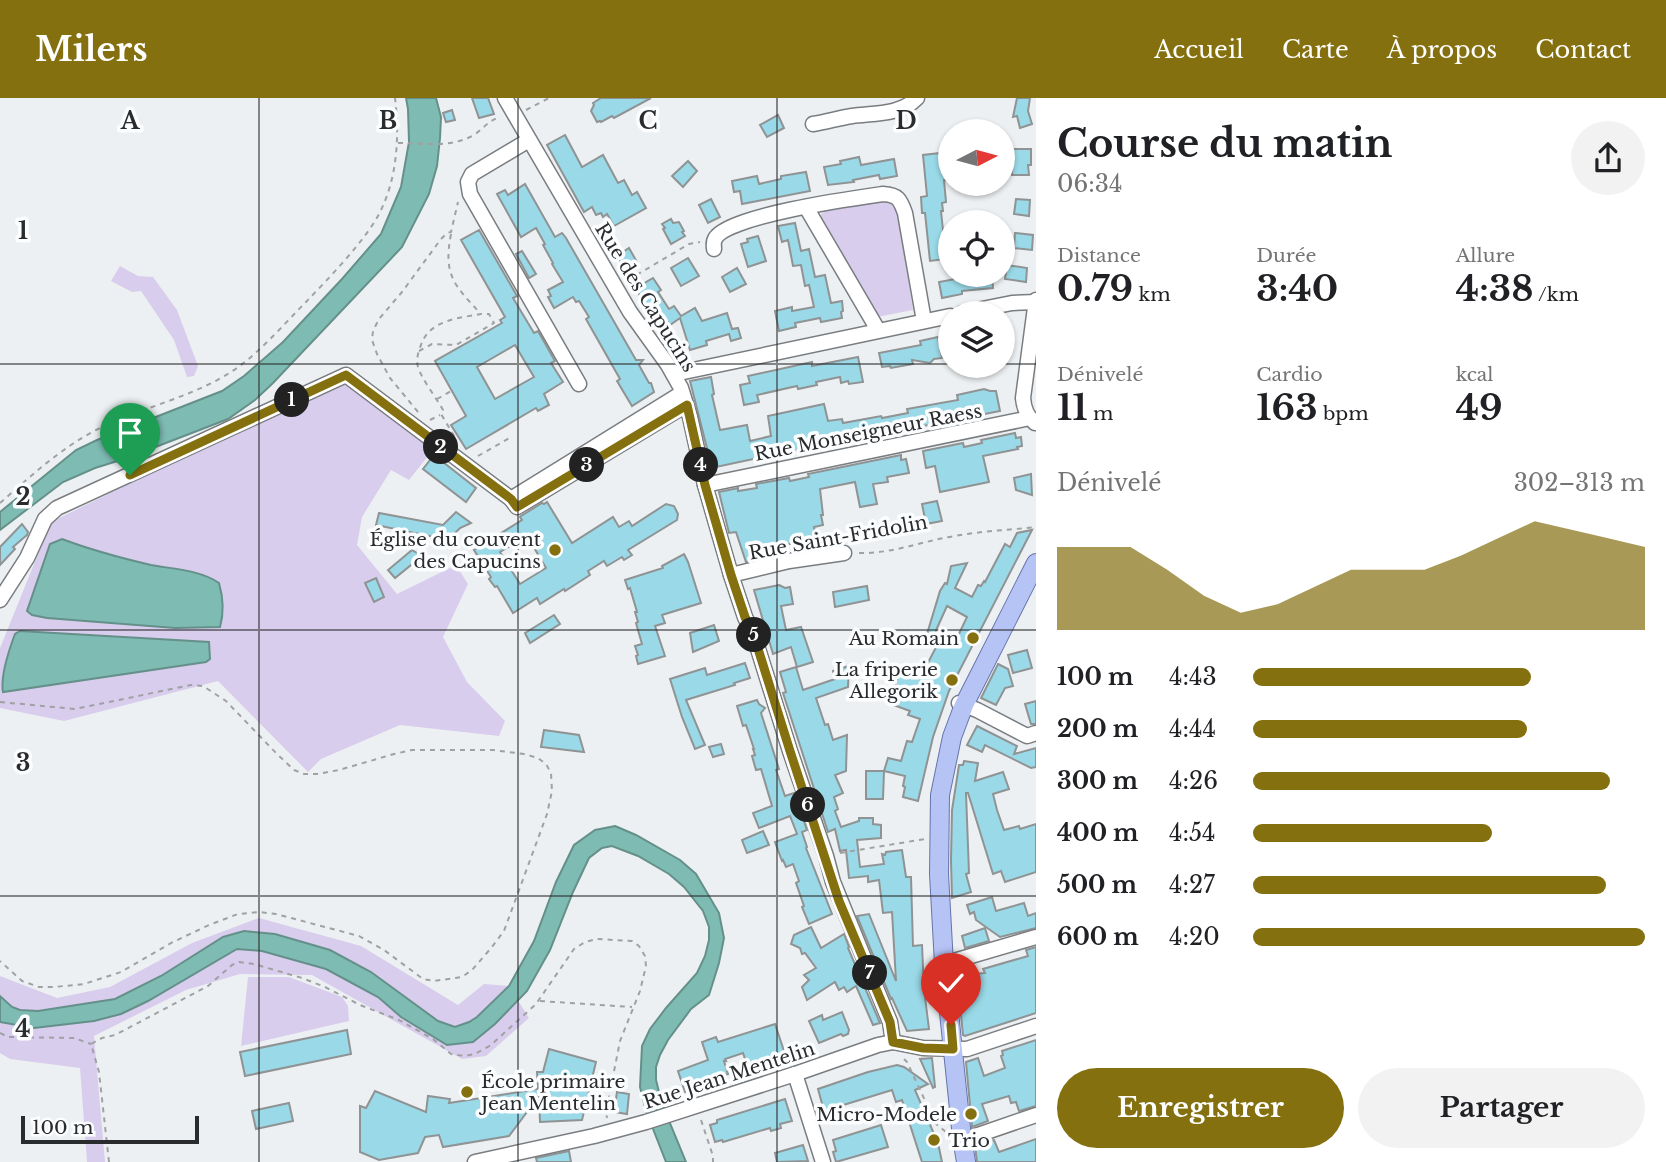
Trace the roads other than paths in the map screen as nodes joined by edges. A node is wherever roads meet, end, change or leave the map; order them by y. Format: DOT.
graph roads {
  1 [pos="917,98"];
  2 [pos="510,103"];
  3 [pos="813,124"];
  4 [pos="529,140"];
  5 [pos="806,207"];
  6 [pos="714,244"];
  7 [pos="1036,301"];
  8 [pos="1015,303"];
  9 [pos="938,318"];
  10 [pos="924,321"];
  11 [pos="878,330"];
  12 [pos="674,374"];
  13 [pos="579,384"];
  14 [pos="685,399"];
  15 [pos="1033,421"];
  16 [pos="705,485"];
  17 [pos="844,553"];
  18 [pos="1036,563"];
  19 [pos="731,575"];
  20 [pos="0,600"];
  21 [pos="962,704"];
  22 [pos="1036,733"];
  23 [pos="1036,937"];
  24 [pos="942,965"];
  25 [pos="1036,1026"];
  26 [pos="893,1042"];
  27 [pos="953,1049"];
  28 [pos="795,1074"];
  29 [pos="1036,1115"];
  30 [pos="962,1138"];
  31 [pos="475,1162"];
  32 [pos="823,1162"];
  33 [pos="966,1162"];
  1 -- 3 [label="street"];
  2 -- 4 [label="street, Rue des Capucins"];
  4 -- 12 [label="street, Rue des Capucins"];
  4 -- 13 [label="street"];
  5 -- 6 [label="street"];
  5 -- 10 [label="street"];
  5 -- 11 [label="street"];
  7 -- 8 [label="street"];
  7 -- 15 [label="street"];
  9 -- 10 [label="street"];
  10 -- 11 [label="street"];
  11 -- 12 [label="street"];
  12 -- 14 [label="street, Rue des Capucins"];
  14 -- 16 [label="street, Rue des Capucins"];
  14 -- 20 [label="street"];
  15 -- 16 [label="street, Rue Monseigneur Raess"];
  16 -- 19 [label="street, Rue des Capucins"];
  17 -- 19 [label="street, Rue Saint-Fridolin"];
  18 -- 21 [label="main road"];
  19 -- 26 [label="street, Rue des Capucins"];
  21 -- 22 [label="street"];
  21 -- 24 [label="main road"];
  23 -- 24 [label="street"];
  24 -- 27 [label="main road"];
  25 -- 27 [label="street, Rue Jean Mentelin"];
  26 -- 27 [label="street, Rue Jean Mentelin"];
  26 -- 28 [label="street, Rue Jean Mentelin"];
  27 -- 30 [label="main road"];
  28 -- 31 [label="street, Rue Jean Mentelin"];
  28 -- 32 [label="street"];
  29 -- 30 [label="street"];
  30 -- 33 [label="main road"];
}
